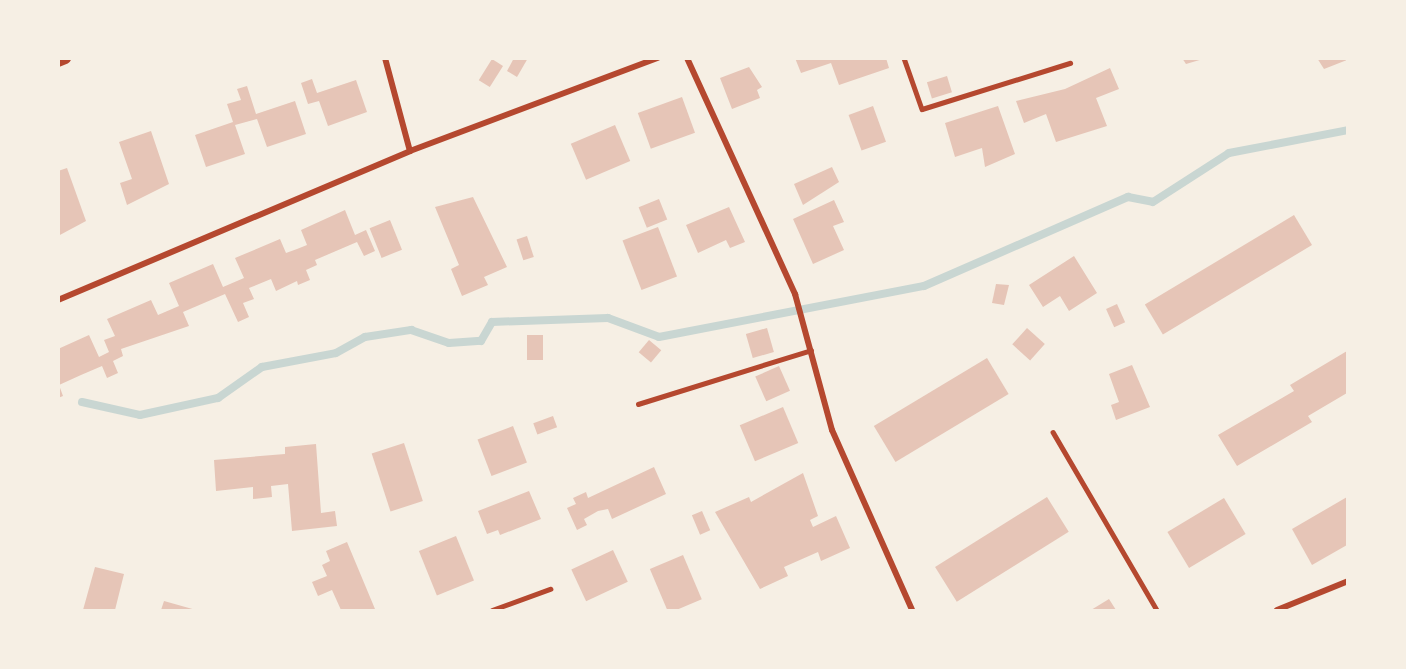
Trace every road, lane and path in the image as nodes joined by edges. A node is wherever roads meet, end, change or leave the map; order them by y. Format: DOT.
graph roads {
  1 [pos="65,58"];
  2 [pos="385,58"];
  3 [pos="657,58"];
  4 [pos="687,58"];
  5 [pos="904,58"];
  6 [pos="58,61"];
  7 [pos="1070,63"];
  8 [pos="410,151"];
  9 [pos="58,300"];
  10 [pos="811,350"];
  11 [pos="638,404"];
  12 [pos="1053,432"];
  13 [pos="1347,581"];
  14 [pos="550,589"];
  15 [pos="492,610"];
  16 [pos="912,610"];
  17 [pos="1156,610"];
  18 [pos="1277,610"];
  1 -- 6 [label="main road"];
  2 -- 8 [label="street"];
  3 -- 8 [label="street"];
  4 -- 10 [label="street"];
  5 -- 7 [label="lane"];
  8 -- 9 [label="street"];
  10 -- 11 [label="lane"];
  10 -- 16 [label="street"];
  12 -- 17 [label="lane"];
  13 -- 18 [label="street"];
  14 -- 15 [label="lane"];
}
